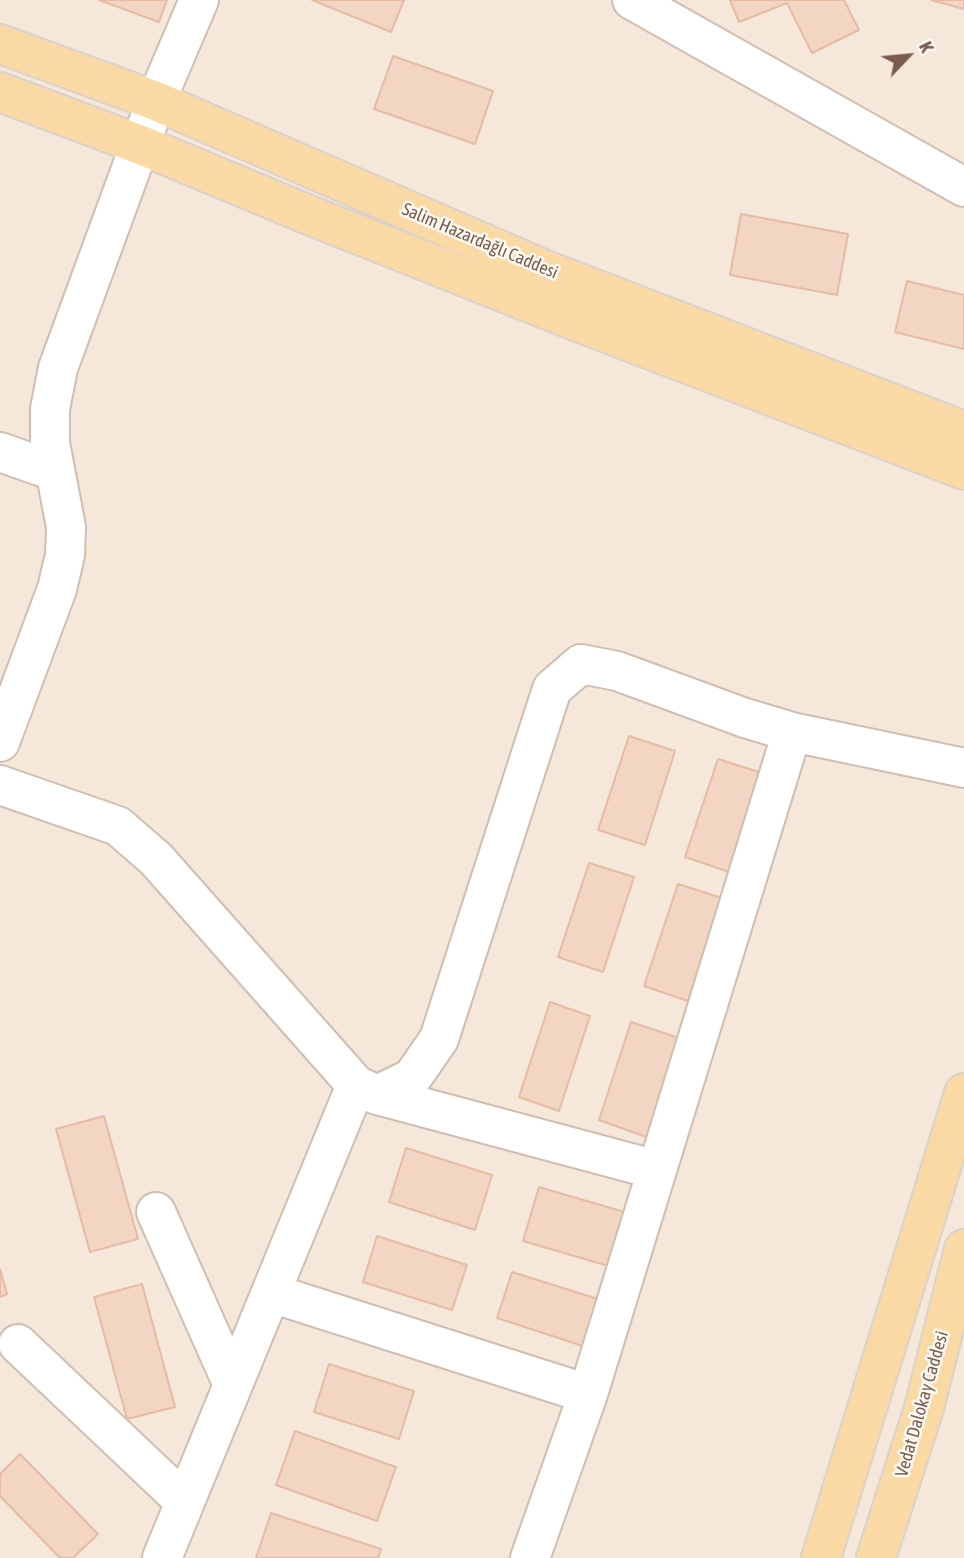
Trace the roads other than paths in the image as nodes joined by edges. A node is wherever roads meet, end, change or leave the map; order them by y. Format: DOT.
graph roads {
  1 [pos="200,0"];
  2 [pos="632,0"];
  3 [pos="0,44"];
  4 [pos="0,92"];
  5 [pos="156,101"];
  6 [pos="141,145"];
  7 [pos="964,187"];
  8 [pos="964,431"];
  9 [pos="0,452"];
  10 [pos="964,470"];
  11 [pos="54,471"];
  12 [pos="792,732"];
  13 [pos="0,742"];
  14 [pos="964,768"];
  15 [pos="0,785"];
  16 [pos="367,1090"];
  17 [pos="964,1093"];
  18 [pos="657,1170"];
  19 [pos="156,1212"];
  20 [pos="964,1248"];
  21 [pos="271,1293"];
  22 [pos="18,1344"];
  23 [pos="233,1385"];
  24 [pos="588,1394"];
  25 [pos="185,1502"];
  26 [pos="162,1558"];
  27 [pos="530,1558"];
  28 [pos="821,1558"];
  29 [pos="876,1558"];
  1 -- 5 [label="street"];
  2 -- 7 [label="street"];
  3 -- 5 [label="main road, Salim Hazardağlı Caddesi"];
  4 -- 6 [label="main road, Salim Hazardağlı Caddesi"];
  5 -- 6 [label="street"];
  5 -- 8 [label="main road, Salim Hazardağlı Caddesi"];
  6 -- 10 [label="main road, Salim Hazardağlı Caddesi"];
  6 -- 11 [label="street"];
  9 -- 11 [label="street"];
  11 -- 13 [label="street"];
  12 -- 14 [label="street"];
  12 -- 16 [label="street"];
  12 -- 18 [label="street"];
  15 -- 16 [label="street"];
  16 -- 18 [label="street"];
  16 -- 21 [label="street"];
  17 -- 28 [label="main road"];
  18 -- 24 [label="street"];
  19 -- 23 [label="street"];
  20 -- 29 [label="main road, Vedat Dalokay Caddesi"];
  21 -- 23 [label="street"];
  21 -- 24 [label="street"];
  22 -- 25 [label="street"];
  23 -- 25 [label="street"];
  24 -- 27 [label="street"];
  25 -- 26 [label="street"];
}
